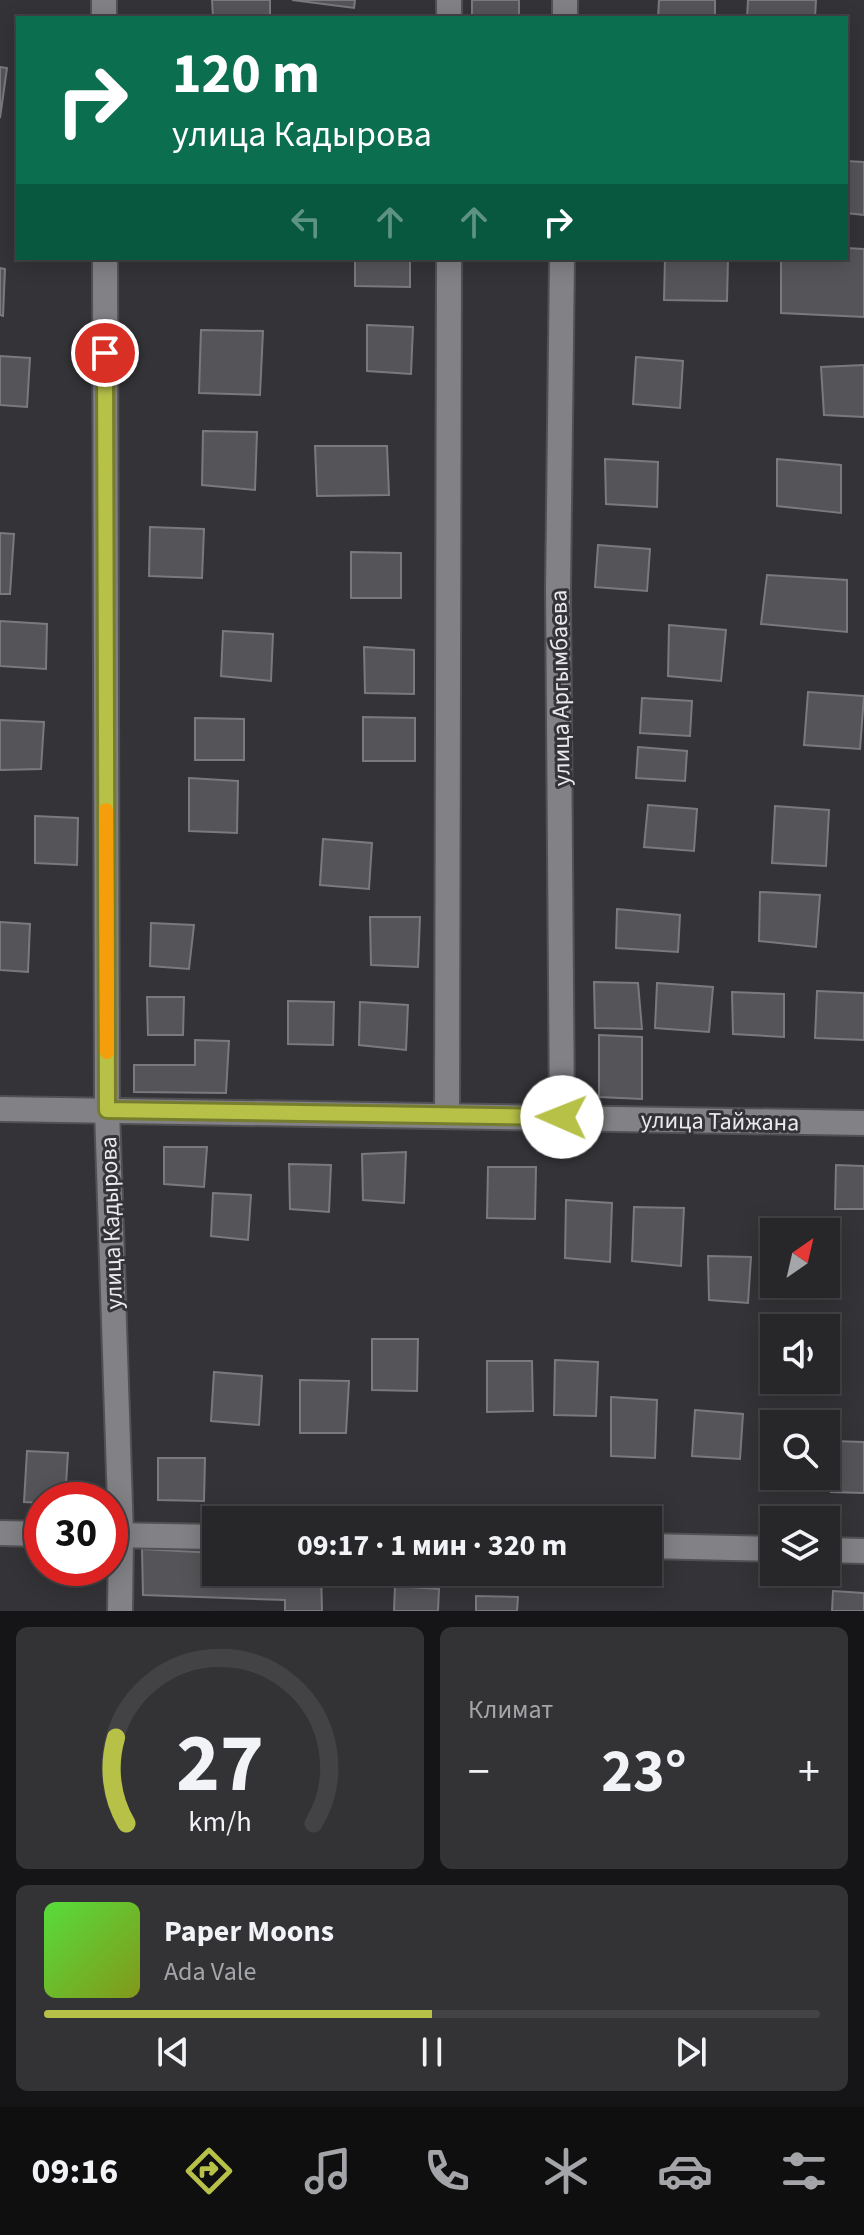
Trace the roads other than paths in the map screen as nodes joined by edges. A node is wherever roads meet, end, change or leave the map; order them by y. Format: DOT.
graph roads {
  1 [pos="105,260"];
  2 [pos="449,260"];
  3 [pos="562,260"];
  4 [pos="0,1109"];
  5 [pos="107,1110"];
  6 [pos="447,1116"];
  7 [pos="562,1117"];
  8 [pos="864,1123"];
  9 [pos="115,1482"];
  10 [pos="0,1533"];
  11 [pos="24,1534"];
  12 [pos="128,1535"];
  13 [pos="202,1537"];
  14 [pos="662,1546"];
  15 [pos="760,1549"];
  16 [pos="840,1550"];
  17 [pos="864,1551"];
  18 [pos="119,1586"];
  19 [pos="120,1611"];
  1 -- 5 [label="street, улица Кадырова"];
  2 -- 6 [label="street"];
  3 -- 7 [label="street, улица Аргымбаева"];
  4 -- 5 [label="street, улица Тайжана"];
  5 -- 6 [label="street, улица Тайжана"];
  5 -- 9 [label="street, улица Кадырова"];
  6 -- 7 [label="street, улица Тайжана"];
  7 -- 8 [label="street, улица Тайжана"];
  10 -- 11 [label="street"];
  12 -- 13 [label="street"];
  14 -- 15 [label="street"];
  16 -- 17 [label="street"];
  18 -- 19 [label="street, улица Кадырова"];
}
